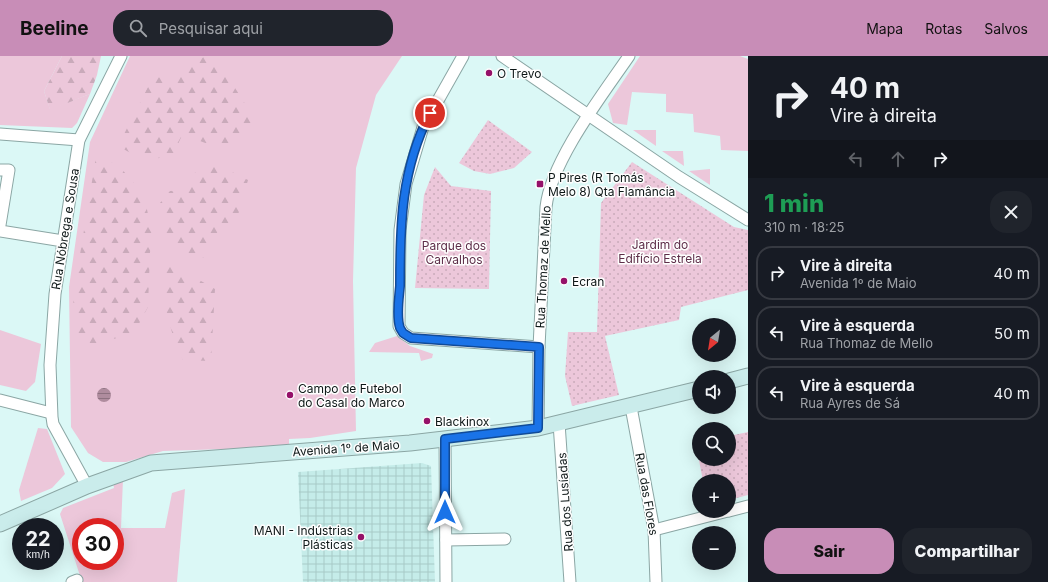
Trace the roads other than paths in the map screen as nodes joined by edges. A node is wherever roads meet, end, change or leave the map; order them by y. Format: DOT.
graph roads {
  1 [pos="121,56"];
  2 [pos="463,56"];
  3 [pos="502,56"];
  4 [pos="629,56"];
  5 [pos="588,116"];
  6 [pos="0,134"];
  7 [pos="79,140"];
  8 [pos="0,170"];
  9 [pos="748,220"];
  10 [pos="0,225"];
  11 [pos="0,231"];
  12 [pos="63,241"];
  13 [pos="539,347"];
  14 [pos="748,376"];
  15 [pos="736,379"];
  16 [pos="692,391"];
  17 [pos="0,400"];
  18 [pos="631,406"];
  19 [pos="51,413"];
  20 [pos="559,422"];
  21 [pos="538,428"];
  22 [pos="445,439"];
  23 [pos="88,486"];
  24 [pos="748,506"];
  25 [pos="736,509"];
  26 [pos="701,518"];
  27 [pos="0,524"];
  28 [pos="654,530"];
  29 [pos="506,539"];
  30 [pos="446,540"];
  31 [pos="446,582"];
  32 [pos="570,582"];
  33 [pos="656,582"];
  1 -- 7 [label="street, Rua Nóbrega e Sousa"];
  2 -- 13 [label="street"];
  3 -- 5 [label="street"];
  4 -- 5 [label="street, Rua Thomaz de Mello"];
  5 -- 9 [label="street"];
  5 -- 13 [label="street, Rua Thomaz de Mello"];
  6 -- 7 [label="street"];
  7 -- 12 [label="street, Rua Nóbrega e Sousa"];
  8 -- 10 [label="street"];
  11 -- 12 [label="street"];
  12 -- 19 [label="street, Rua Nóbrega e Sousa"];
  13 -- 21 [label="street, Rua Thomaz de Mello"];
  14 -- 15 [label="street"];
  16 -- 18 [label="street, Avenida 1º de Maio"];
  17 -- 19 [label="street"];
  18 -- 20 [label="street, Avenida 1º de Maio"];
  18 -- 28 [label="street, Rua das Flores"];
  19 -- 23 [label="street, Rua Nóbrega e Sousa"];
  20 -- 21 [label="street, Avenida 1º de Maio"];
  20 -- 32 [label="street, Rua dos Lusíadas"];
  21 -- 22 [label="street, Avenida 1º de Maio"];
  22 -- 23 [label="street, Avenida 1º de Maio"];
  22 -- 30 [label="street"];
  23 -- 27 [label="street, Avenida 1º de Maio"];
  24 -- 25 [label="street"];
  26 -- 28 [label="street"];
  28 -- 33 [label="street, Rua das Flores"];
  29 -- 30 [label="street"];
  30 -- 31 [label="street"];
}
